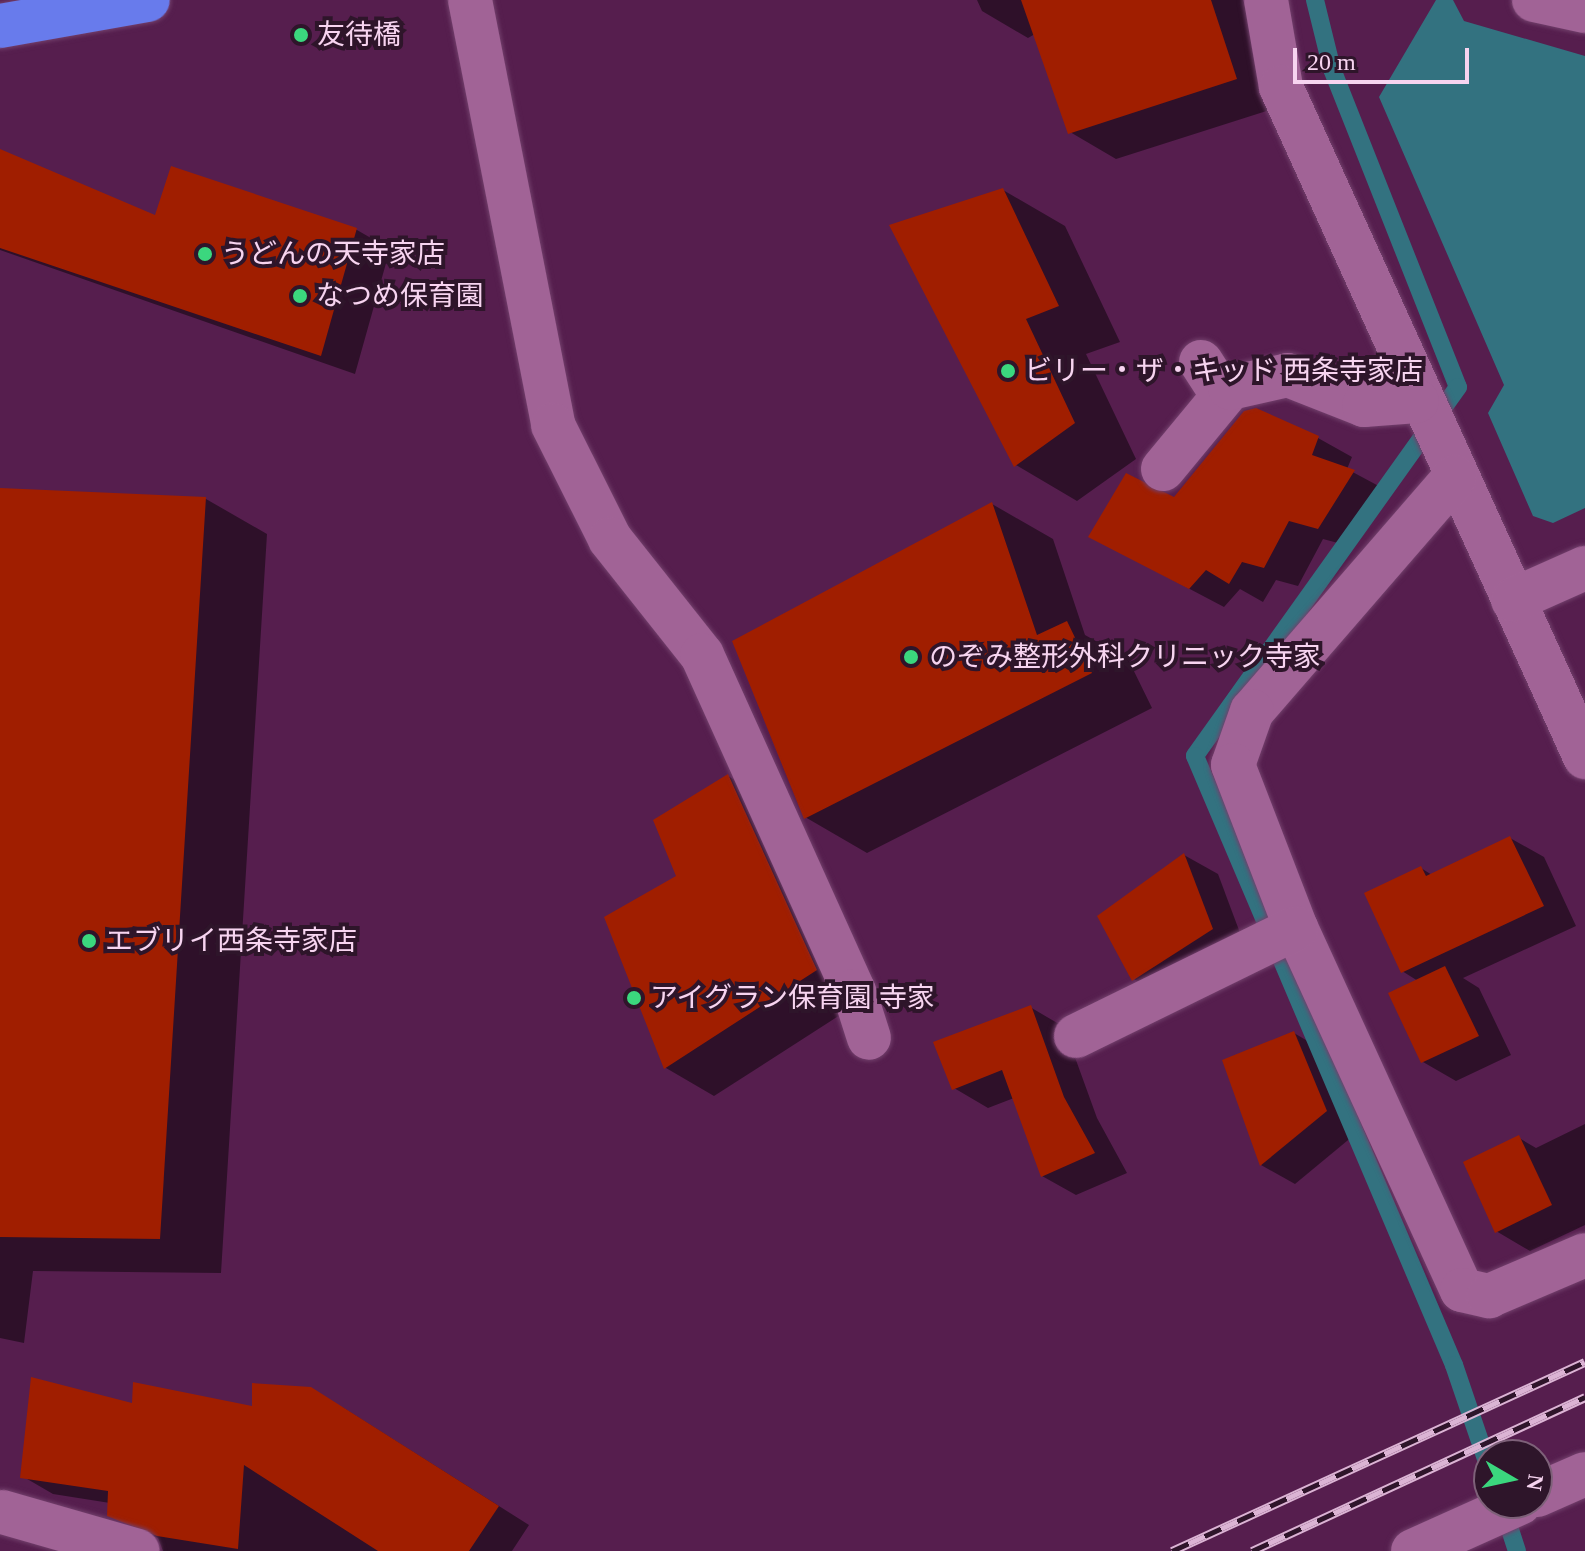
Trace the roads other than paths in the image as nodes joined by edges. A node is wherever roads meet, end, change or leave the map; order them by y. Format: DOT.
graph roads {
  1 [pos="148,0"];
  2 [pos="470,0"];
  3 [pos="1266,0"];
  4 [pos="1534,0"];
  5 [pos="1585,11"];
  6 [pos="0,26"];
  7 [pos="1417,401"];
  8 [pos="1163,469"];
  9 [pos="1455,477"];
  10 [pos="1585,568"];
  11 [pos="1513,600"];
  12 [pos="1585,757"];
  13 [pos="1296,928"];
  14 [pos="1076,1036"];
  15 [pos="869,1038"];
  16 [pos="1585,1255"];
  17 [pos="1585,1474"];
  18 [pos="1553,1488"];
  19 [pos="1,1506"];
  20 [pos="1484,1519"];
  21 [pos="138,1551"];
  22 [pos="1413,1551"];
  1 -- 6 [label="highway"];
  2 -- 15 [label="street"];
  3 -- 7 [label="street"];
  4 -- 5 [label="street"];
  7 -- 8 [label="street"];
  7 -- 9 [label="street"];
  9 -- 11 [label="street"];
  9 -- 13 [label="street"];
  10 -- 11 [label="street"];
  11 -- 12 [label="street"];
  13 -- 14 [label="street"];
  13 -- 16 [label="street"];
  17 -- 18 [label="street"];
  19 -- 21 [label="street"];
  20 -- 22 [label="street"];
}
